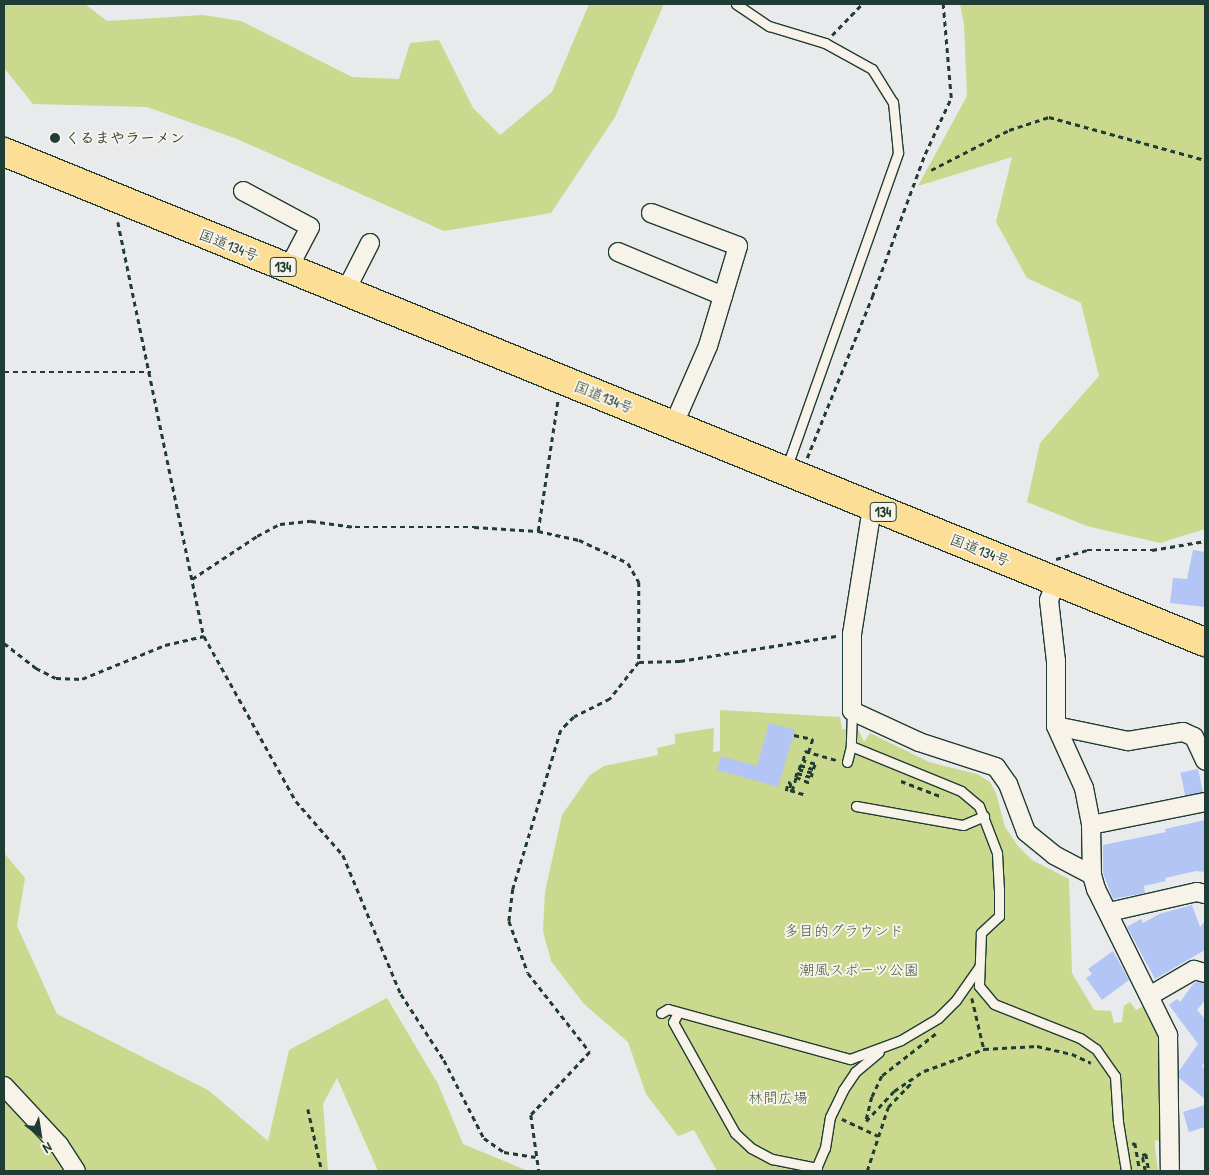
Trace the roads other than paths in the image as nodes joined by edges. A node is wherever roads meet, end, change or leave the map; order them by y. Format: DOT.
graph roads {
  1 [pos="736,4"];
  2 [pos="4,152"];
  3 [pos="243,191"];
  4 [pos="651,213"];
  5 [pos="370,243"];
  6 [pos="618,252"];
  7 [pos="288,269"];
  8 [pos="345,292"];
  9 [pos="723,296"];
  10 [pos="673,426"];
  11 [pos="792,475"];
  12 [pos="872,508"];
  13 [pos="1048,578"];
  14 [pos="1205,642"];
  15 [pos="852,711"];
  16 [pos="1056,726"];
  17 [pos="851,746"];
  18 [pos="1205,761"];
  19 [pos="847,762"];
  20 [pos="1205,802"];
  21 [pos="856,806"];
  22 [pos="984,816"];
  23 [pos="1091,826"];
  24 [pos="1092,875"];
  25 [pos="1205,894"];
  26 [pos="1109,912"];
  27 [pos="979,971"];
  28 [pos="1205,973"];
  29 [pos="1151,995"];
  30 [pos="662,1012"];
  31 [pos="678,1013"];
  32 [pos="888,1046"];
  33 [pos="4,1086"];
  34 [pos="816,1170"];
  35 [pos="76,1171"];
  36 [pos="1126,1171"];
  37 [pos="1170,1171"];
  1 -- 11 [label="lane"];
  2 -- 7 [label="highway, 国道134号 / 134"];
  3 -- 7 [label="street"];
  4 -- 9 [label="street"];
  5 -- 8 [label="street"];
  6 -- 9 [label="street"];
  7 -- 8 [label="highway, 国道134号 / 134"];
  8 -- 10 [label="highway, 国道134号 / 134"];
  9 -- 10 [label="street"];
  10 -- 11 [label="highway, 国道134号 / 134"];
  11 -- 12 [label="highway, 国道134号 / 134"];
  12 -- 13 [label="highway, 国道134号 / 134"];
  12 -- 15 [label="street"];
  13 -- 14 [label="highway, 国道134号 / 134"];
  13 -- 16 [label="street"];
  15 -- 17 [label="lane"];
  15 -- 24 [label="street"];
  16 -- 18 [label="street"];
  16 -- 23 [label="street"];
  17 -- 19 [label="lane"];
  17 -- 22 [label="lane"];
  20 -- 23 [label="street"];
  21 -- 22 [label="lane"];
  22 -- 27 [label="lane"];
  23 -- 24 [label="street"];
  24 -- 26 [label="street"];
  25 -- 26 [label="street"];
  26 -- 29 [label="street"];
  27 -- 32 [label="lane"];
  27 -- 36 [label="lane"];
  28 -- 29 [label="street"];
  29 -- 37 [label="street"];
  30 -- 31 [label="lane"];
  31 -- 32 [label="lane"];
  31 -- 34 [label="lane"];
  32 -- 34 [label="lane"];
  33 -- 35 [label="street"];
}
